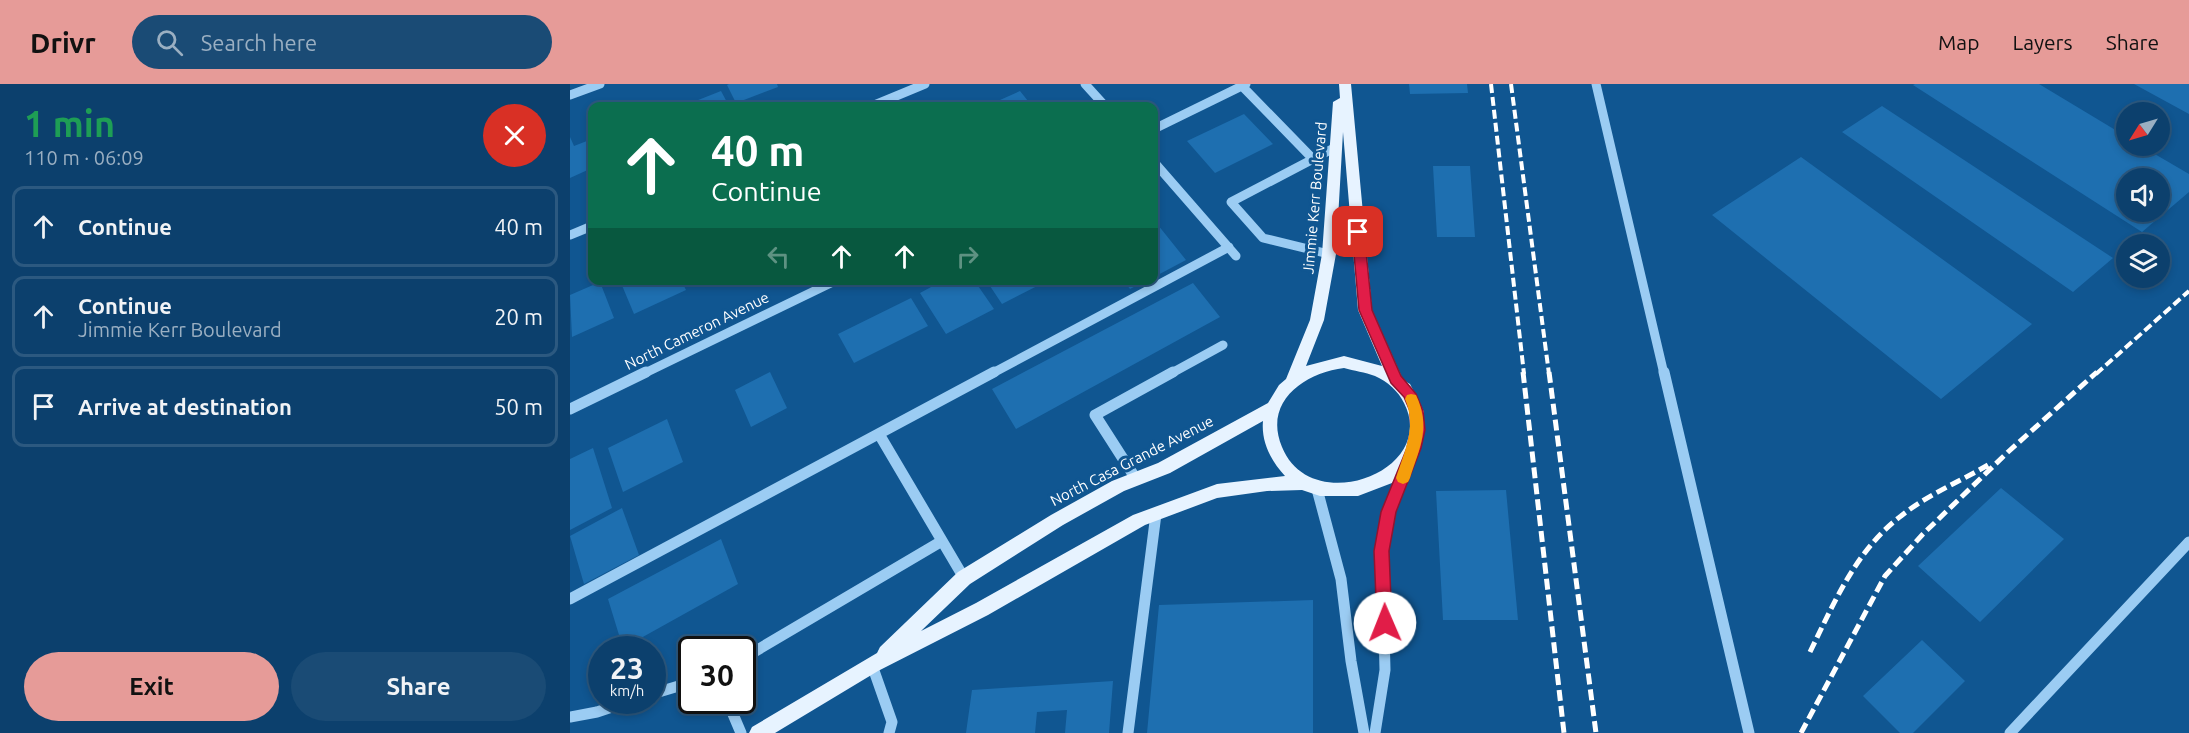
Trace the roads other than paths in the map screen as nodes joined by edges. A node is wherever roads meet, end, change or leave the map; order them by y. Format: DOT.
graph roads {
  1 [pos="600,84"];
  2 [pos="925,84"];
  3 [pos="1086,84"];
  4 [pos="1342,84"];
  5 [pos="1596,84"];
  6 [pos="1244,85"];
  7 [pos="570,95"];
  8 [pos="882,102"];
  9 [pos="1102,102"];
  10 [pos="1158,127"];
  11 [pos="1336,147"];
  12 [pos="1313,159"];
  13 [pos="1158,167"];
  14 [pos="588,228"];
  15 [pos="570,235"];
  16 [pos="1329,254"];
  17 [pos="827,285"];
  18 [pos="1223,345"];
  19 [pos="1396,380"];
  20 [pos="1292,381"];
  21 [pos="1273,408"];
  22 [pos="570,409"];
  23 [pos="879,434"];
  24 [pos="1414,448"];
  25 [pos="1136,479"];
  26 [pos="1310,486"];
  27 [pos="1156,514"];
  28 [pos="942,541"];
  29 [pos="2189,542"];
  30 [pos="964,578"];
  31 [pos="570,599"];
  32 [pos="756,651"];
  33 [pos="872,665"];
  34 [pos="588,714"];
  35 [pos="734,714"];
  36 [pos="570,717"];
  37 [pos="741,733"];
  38 [pos="758,733"];
  39 [pos="889,733"];
  40 [pos="1128,733"];
  41 [pos="1364,733"];
  42 [pos="1375,733"];
  43 [pos="1749,733"];
  44 [pos="2010,733"];
  1 -- 7 [label="street"];
  2 -- 8 [label="street"];
  3 -- 9 [label="street"];
  4 -- 11 [label="main road, Jimmie Kerr Boulevard"];
  4 -- 19 [label="main road, Jimmie Kerr Boulevard"];
  5 -- 43 [label="street"];
  6 -- 10 [label="street"];
  6 -- 12 [label="street"];
  11 -- 12 [label="street"];
  11 -- 16 [label="main road, Jimmie Kerr Boulevard"];
  12 -- 16 [label="street"];
  13 -- 23 [label="street"];
  14 -- 15 [label="street"];
  16 -- 20 [label="main road, Jimmie Kerr Boulevard"];
  17 -- 22 [label="street, North Cameron Avenue"];
  18 -- 25 [label="street"];
  19 -- 20 [label="main road"];
  19 -- 24 [label="main road"];
  20 -- 21 [label="main road"];
  21 -- 25 [label="main road, North Casa Grande Avenue"];
  21 -- 26 [label="main road"];
  23 -- 28 [label="street"];
  23 -- 31 [label="street"];
  24 -- 26 [label="main road"];
  24 -- 42 [label="street"];
  25 -- 30 [label="main road, North Casa Grande Avenue"];
  26 -- 27 [label="main road, North Casa Grande Avenue"];
  26 -- 41 [label="street"];
  27 -- 33 [label="main road, North Casa Grande Avenue"];
  27 -- 40 [label="street"];
  28 -- 30 [label="street"];
  28 -- 32 [label="street"];
  29 -- 44 [label="street"];
  30 -- 33 [label="main road, North Casa Grande Avenue"];
  33 -- 38 [label="main road, North Casa Grande Avenue"];
  33 -- 39 [label="street"];
  34 -- 36 [label="street"];
  35 -- 37 [label="street"];
}
